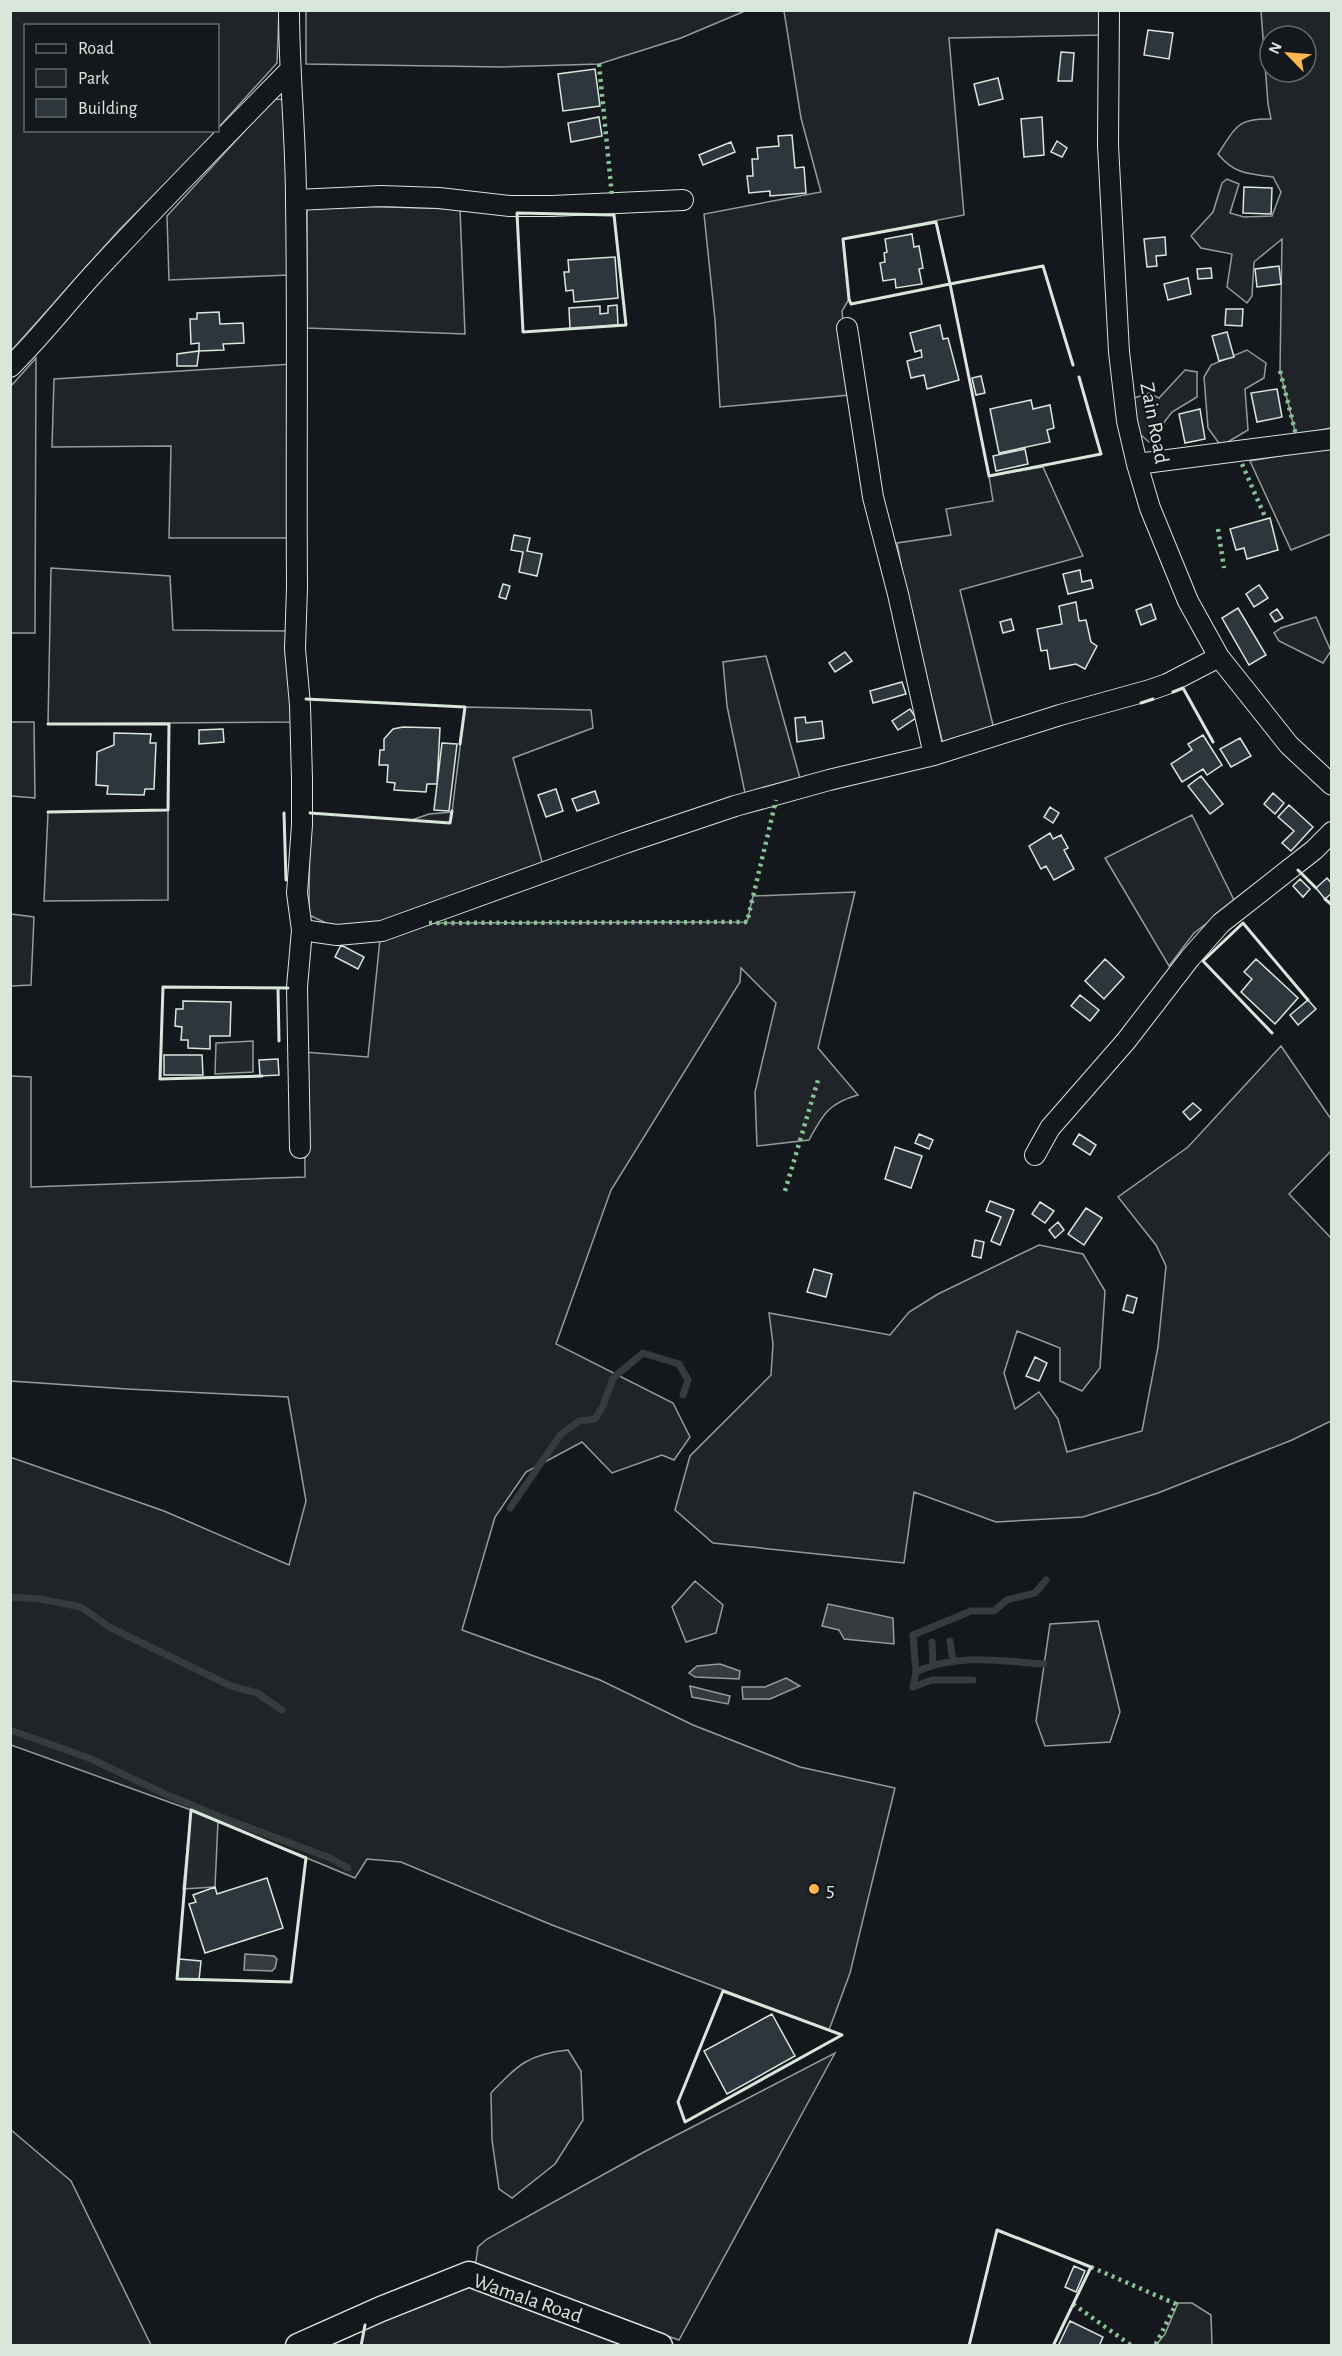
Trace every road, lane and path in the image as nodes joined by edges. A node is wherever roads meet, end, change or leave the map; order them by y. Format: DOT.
graph roads {
  1 [pos="289,10"];
  2 [pos="1110,10"];
  3 [pos="289,71"];
  4 [pos="297,200"];
  5 [pos="683,200"];
  6 [pos="847,328"];
  7 [pos="10,367"];
  8 [pos="1332,440"];
  9 [pos="1137,464"];
  10 [pos="1220,657"];
  11 [pos="934,755"];
  12 [pos="1332,785"];
  13 [pos="1332,832"];
  14 [pos="302,930"];
  15 [pos="300,1148"];
  16 [pos="1035,1155"];
  17 [pos="298,2346"];
  18 [pos="660,2346"];
  1 -- 3 [label="street"];
  2 -- 9 [label="street, Zain Road"];
  3 -- 4 [label="street"];
  3 -- 7 [label="street"];
  4 -- 5 [label="street"];
  4 -- 14 [label="street"];
  6 -- 11 [label="street"];
  8 -- 9 [label="street"];
  9 -- 10 [label="street, Zain Road"];
  10 -- 11 [label="street"];
  10 -- 12 [label="street, Zain Road"];
  11 -- 14 [label="street"];
  13 -- 16 [label="street"];
  14 -- 15 [label="street"];
  17 -- 18 [label="street, Wamala Road"];
}
